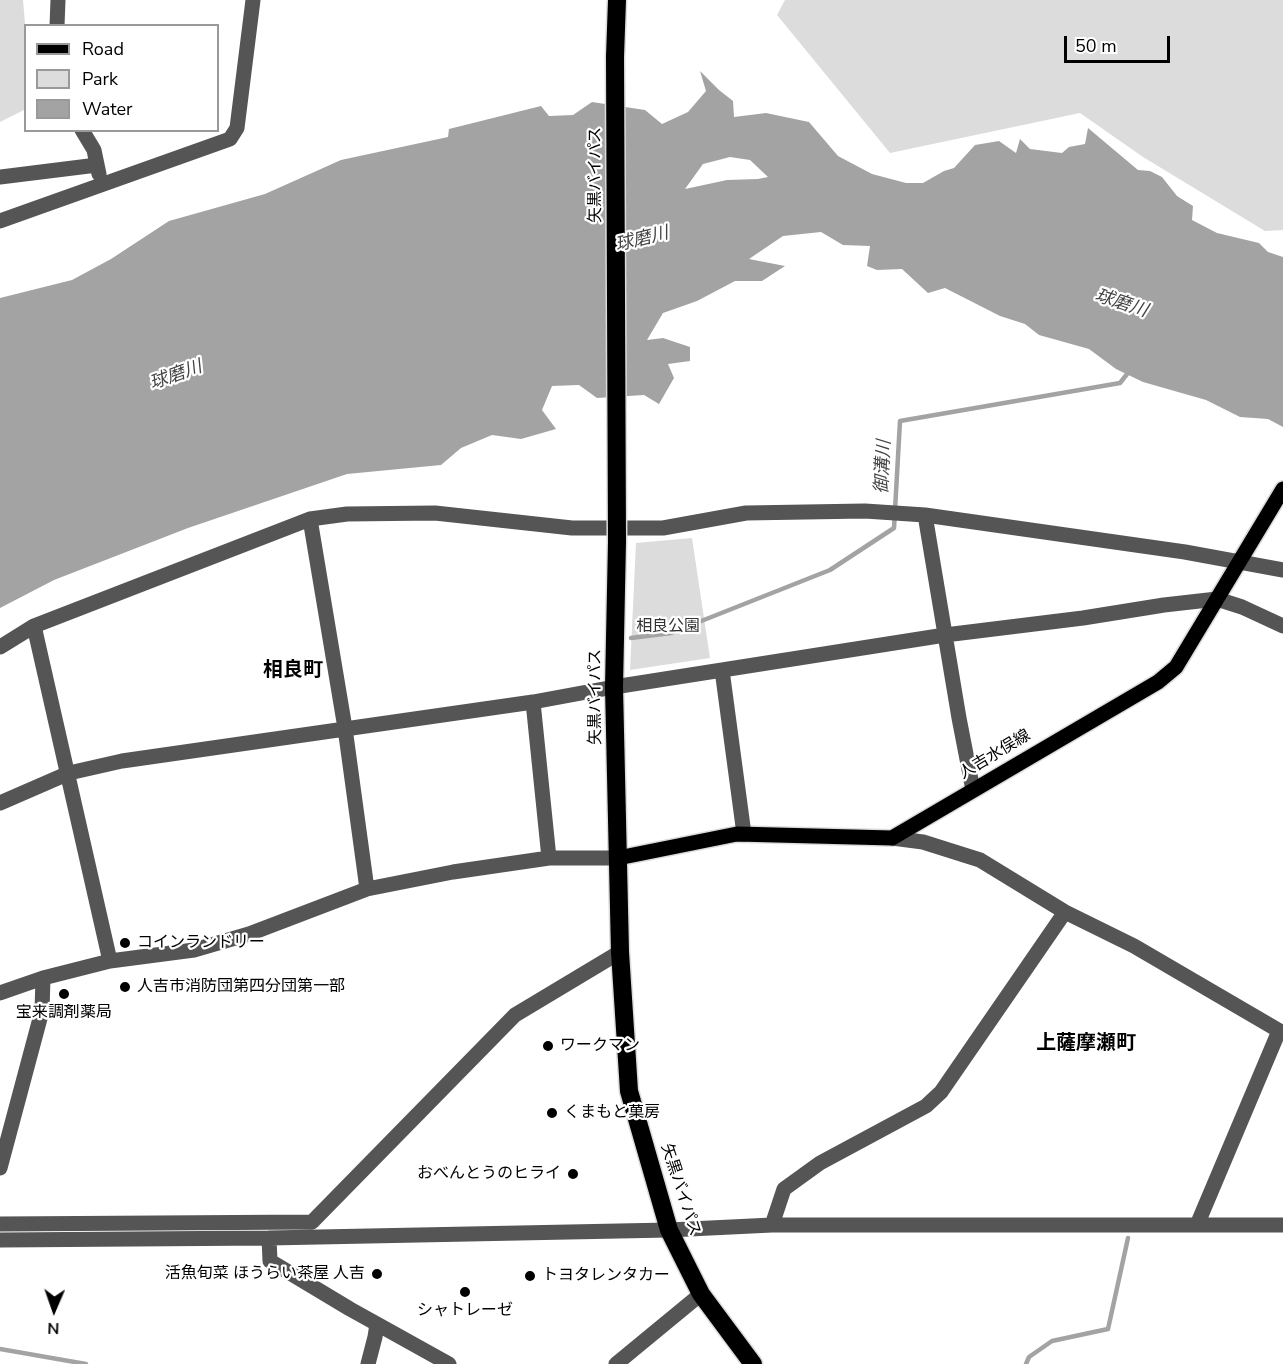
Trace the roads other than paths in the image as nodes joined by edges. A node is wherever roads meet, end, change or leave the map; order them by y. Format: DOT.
graph roads {
  1 [pos="58,0"];
  2 [pos="253,0"];
  3 [pos="617,0"];
  4 [pos="57,24"];
  5 [pos="83,132"];
  6 [pos="97,165"];
  7 [pos="0,177"];
  8 [pos="102,186"];
  9 [pos="0,221"];
  10 [pos="1283,489"];
  11 [pos="925,515"];
  12 [pos="310,519"];
  13 [pos="1241,558"];
  14 [pos="1283,570"];
  15 [pos="1217,599"];
  16 [pos="34,626"];
  17 [pos="1283,626"];
  18 [pos="945,635"];
  19 [pos="0,646"];
  20 [pos="722,670"];
  21 [pos="614,687"];
  22 [pos="533,702"];
  23 [pos="345,728"];
  24 [pos="69,773"];
  25 [pos="973,789"];
  26 [pos="0,803"];
  27 [pos="744,834"];
  28 [pos="892,838"];
  29 [pos="549,858"];
  30 [pos="618,858"];
  31 [pos="367,889"];
  32 [pos="1065,912"];
  33 [pos="620,952"];
  34 [pos="110,961"];
  35 [pos="44,978"];
  36 [pos="0,993"];
  37 [pos="1281,1032"];
  38 [pos="0,1168"];
  39 [pos="0,1224"];
  40 [pos="771,1225"];
  41 [pos="1197,1225"];
  42 [pos="1283,1225"];
  43 [pos="669,1230"];
  44 [pos="269,1239"];
  45 [pos="0,1240"];
  46 [pos="701,1294"];
  47 [pos="377,1324"];
  48 [pos="443,1363"];
  49 [pos="368,1364"];
  50 [pos="616,1364"];
  51 [pos="753,1364"];
  1 -- 4 [label="street"];
  2 -- 8 [label="street"];
  3 -- 21 [label="highway, 矢黒バイパス, bridge"];
  5 -- 6 [label="street"];
  6 -- 7 [label="street"];
  6 -- 8 [label="street"];
  8 -- 9 [label="street"];
  10 -- 13 [label="main road, 人吉水俣線"];
  11 -- 12 [label="street"];
  11 -- 13 [label="street"];
  11 -- 18 [label="street"];
  12 -- 16 [label="street"];
  12 -- 23 [label="street"];
  13 -- 14 [label="street"];
  13 -- 15 [label="main road, 人吉水俣線"];
  15 -- 17 [label="street"];
  15 -- 18 [label="street"];
  15 -- 25 [label="main road, 人吉水俣線"];
  16 -- 19 [label="street"];
  16 -- 24 [label="street"];
  18 -- 20 [label="street"];
  18 -- 25 [label="street"];
  20 -- 21 [label="street"];
  20 -- 27 [label="street"];
  21 -- 22 [label="street"];
  21 -- 30 [label="highway, 矢黒バイパス"];
  22 -- 23 [label="street"];
  22 -- 29 [label="street"];
  23 -- 24 [label="street"];
  23 -- 31 [label="street"];
  24 -- 26 [label="street"];
  24 -- 34 [label="street"];
  25 -- 28 [label="main road, 人吉水俣線"];
  27 -- 28 [label="main road"];
  27 -- 30 [label="main road"];
  28 -- 32 [label="street"];
  29 -- 30 [label="street"];
  29 -- 31 [label="street"];
  30 -- 33 [label="highway, 矢黒バイパス"];
  31 -- 34 [label="street"];
  32 -- 37 [label="street"];
  32 -- 40 [label="street"];
  33 -- 39 [label="street"];
  33 -- 43 [label="highway, 矢黒バイパス"];
  34 -- 35 [label="street"];
  35 -- 36 [label="street"];
  35 -- 38 [label="street"];
  37 -- 41 [label="street"];
  40 -- 41 [label="street"];
  40 -- 43 [label="street"];
  41 -- 42 [label="street"];
  43 -- 44 [label="street"];
  43 -- 46 [label="highway, 矢黒バイパス"];
  44 -- 45 [label="street"];
  44 -- 47 [label="street"];
  46 -- 50 [label="street"];
  46 -- 51 [label="highway, 矢黒バイパス"];
  47 -- 48 [label="street"];
  47 -- 49 [label="street"];
}
